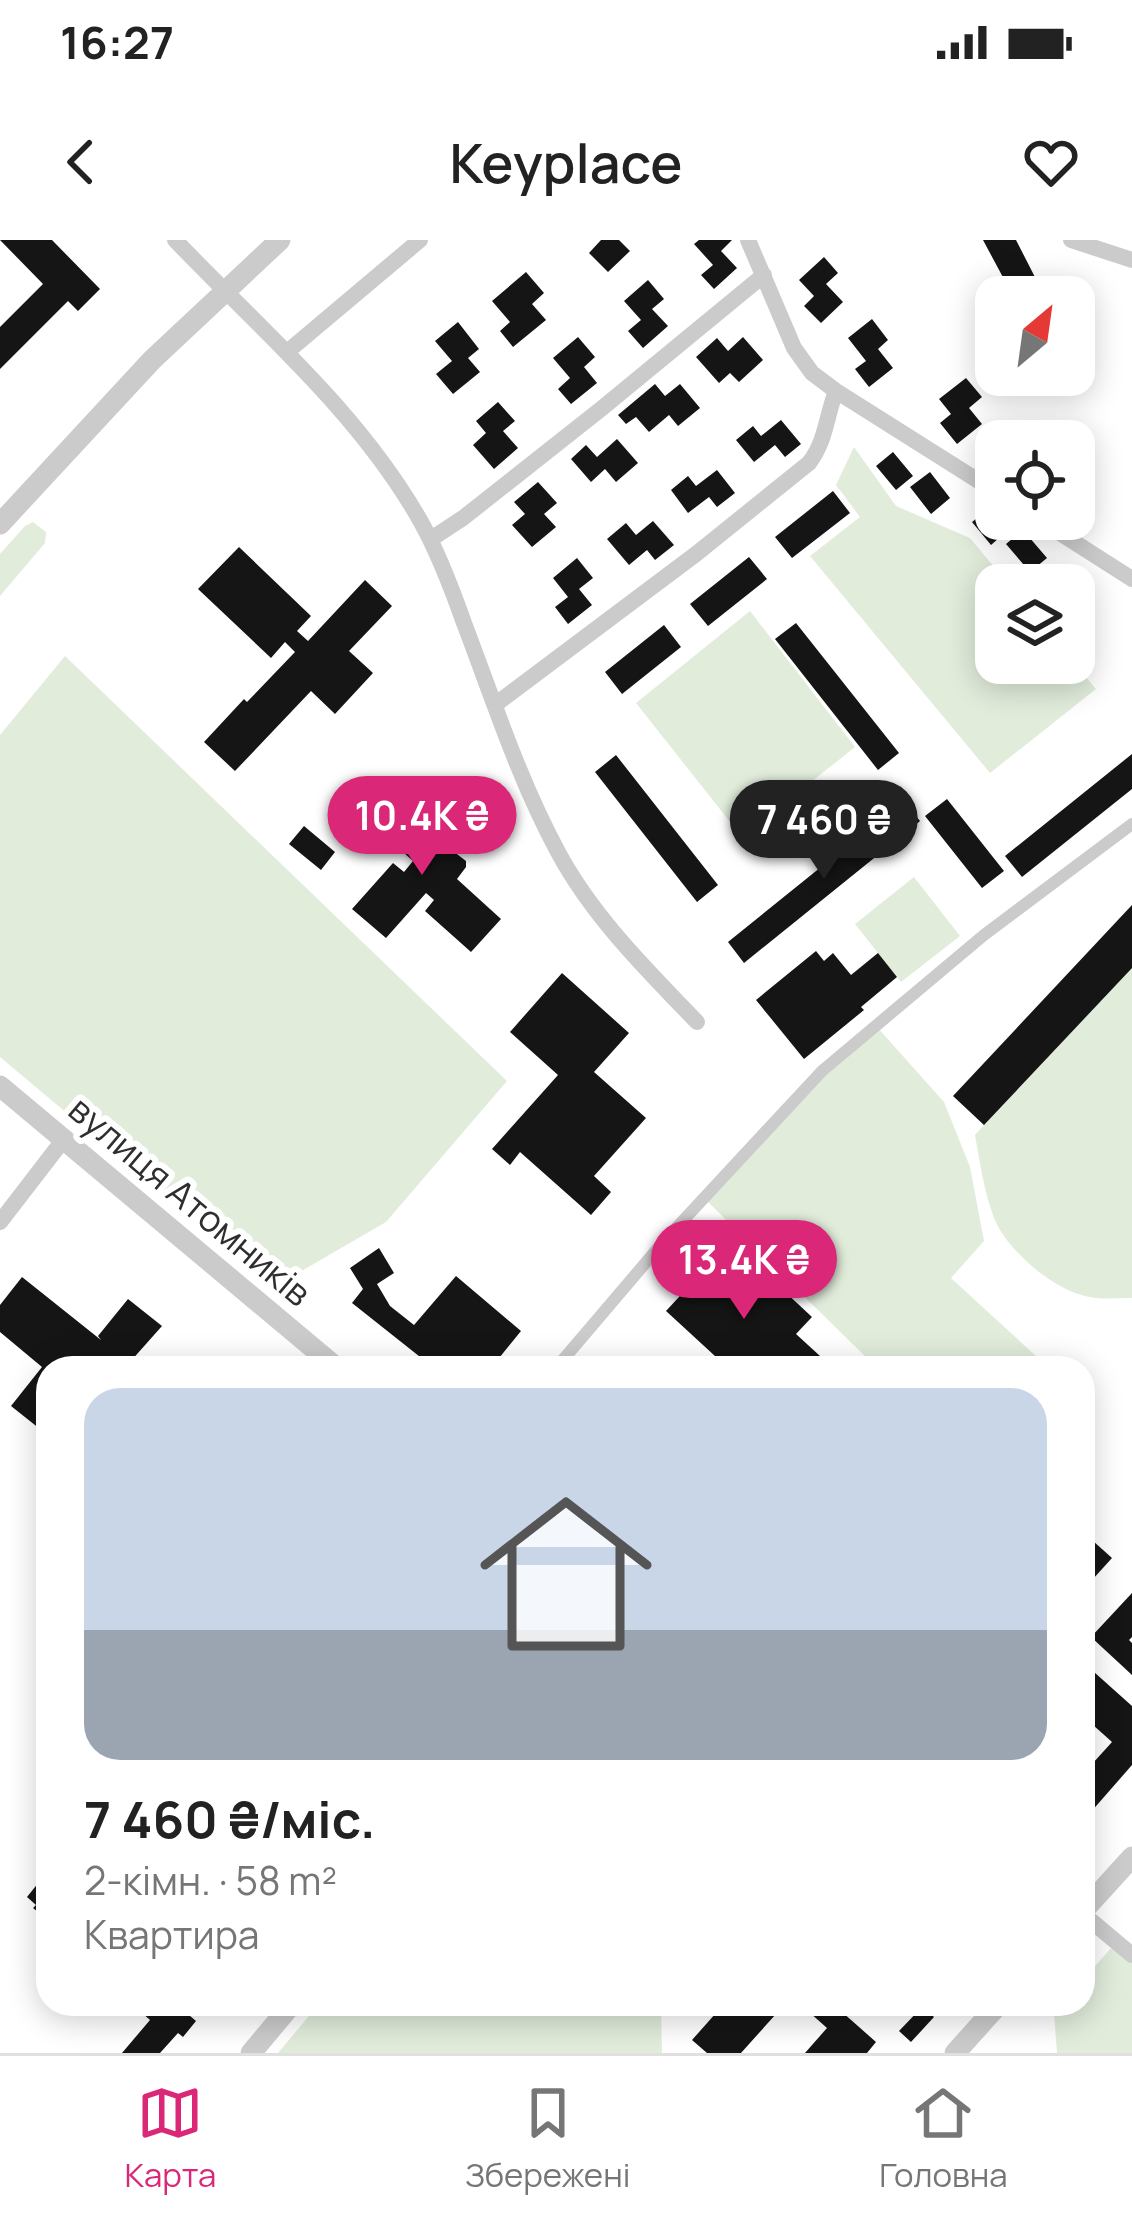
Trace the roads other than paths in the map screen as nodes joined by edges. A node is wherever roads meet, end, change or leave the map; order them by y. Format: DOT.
graph roads {
  1 [pos="175,240"];
  2 [pos="280,240"];
  3 [pos="420,240"];
  4 [pos="748,240"];
  5 [pos="1071,240"];
  6 [pos="1132,260"];
  7 [pos="764,275"];
  8 [pos="225,290"];
  9 [pos="287,352"];
  10 [pos="836,392"];
  11 [pos="975,480"];
  12 [pos="0,524"];
  13 [pos="430,539"];
  14 [pos="1071,540"];
  15 [pos="1132,579"];
  16 [pos="496,704"];
  17 [pos="1132,824"];
  18 [pos="697,1022"];
  19 [pos="0,1086"];
  20 [pos="64,1139"];
  21 [pos="0,1222"];
  22 [pos="323,1356"];
  23 [pos="566,1356"];
  24 [pos="1132,1857"];
  25 [pos="1095,1899"];
  26 [pos="1095,1923"];
  27 [pos="1132,1955"];
  28 [pos="282,2016"];
  29 [pos="988,2016"];
  30 [pos="251,2053"];
  31 [pos="956,2053"];
  1 -- 8 [label="street"];
  2 -- 8 [label="street"];
  3 -- 9 [label="street"];
  4 -- 7 [label="street"];
  5 -- 6 [label="street"];
  7 -- 10 [label="street"];
  7 -- 13 [label="street"];
  8 -- 9 [label="street"];
  8 -- 12 [label="street"];
  9 -- 13 [label="street"];
  10 -- 11 [label="street"];
  10 -- 16 [label="street"];
  13 -- 16 [label="street"];
  14 -- 15 [label="street"];
  16 -- 18 [label="street"];
  17 -- 23 [label="street"];
  19 -- 20 [label="street, вулиця Атомників"];
  20 -- 21 [label="street"];
  20 -- 22 [label="street, вулиця Атомників"];
  24 -- 25 [label="street"];
  26 -- 27 [label="street"];
  28 -- 30 [label="street"];
  29 -- 31 [label="street"];
}
